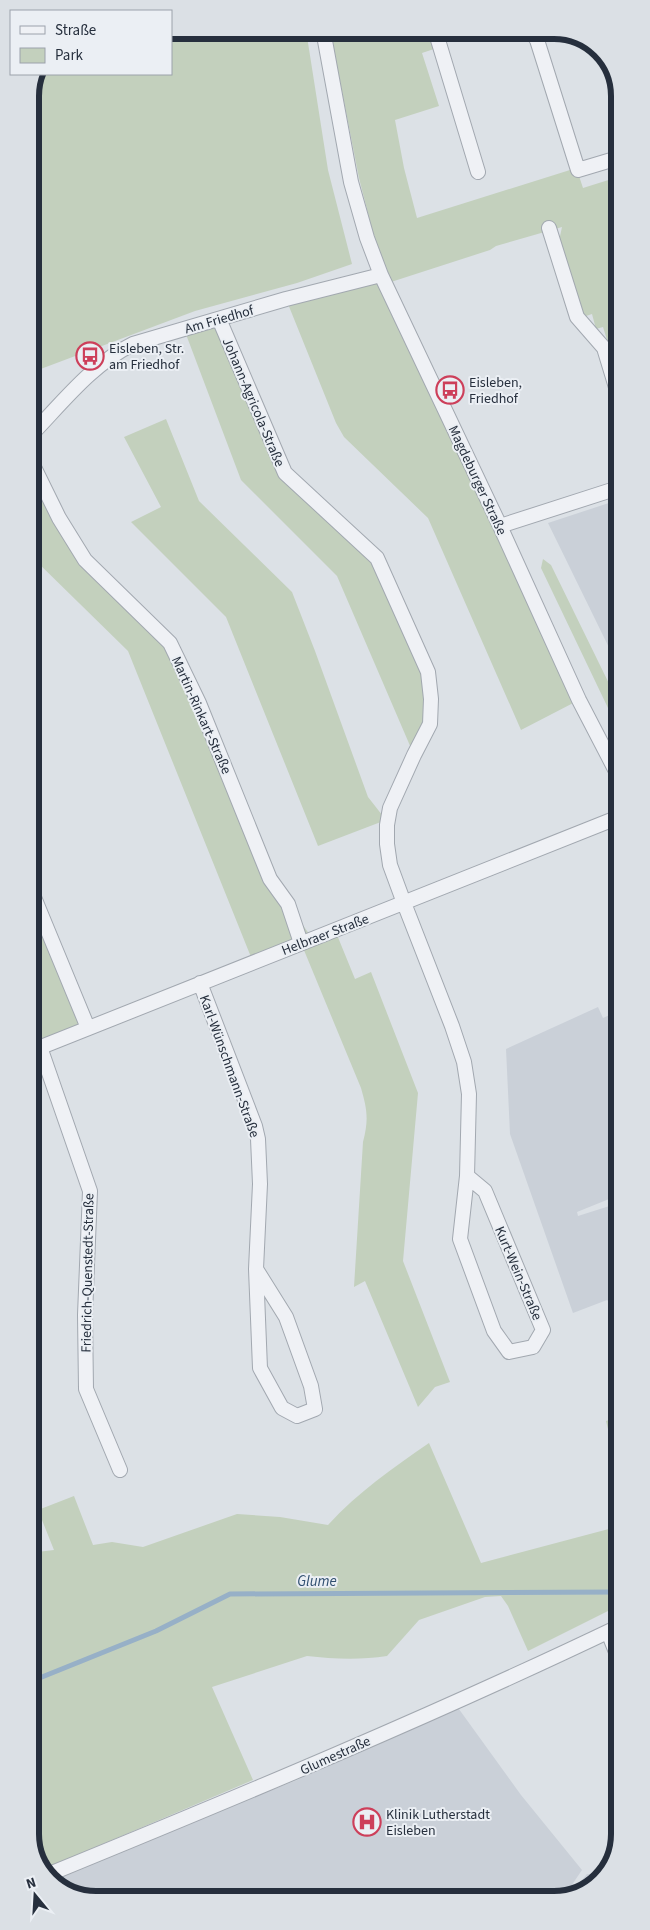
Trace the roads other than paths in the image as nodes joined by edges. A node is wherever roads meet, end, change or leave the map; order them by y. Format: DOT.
graph roads {
  1 [pos="325,39"];
  2 [pos="438,39"];
  3 [pos="536,39"];
  4 [pos="611,160"];
  5 [pos="478,172"];
  6 [pos="549,228"];
  7 [pos="381,275"];
  8 [pos="219,319"];
  9 [pos="611,371"];
  10 [pos="39,426"];
  11 [pos="39,479"];
  12 [pos="611,490"];
  13 [pos="500,526"];
  14 [pos="611,762"];
  15 [pos="611,820"];
  16 [pos="404,903"];
  17 [pos="39,909"];
  18 [pos="301,943"];
  19 [pos="200,983"];
  20 [pos="88,1028"];
  21 [pos="39,1048"];
  22 [pos="39,1057"];
  23 [pos="467,1176"];
  24 [pos="256,1269"];
  25 [pos="120,1470"];
  26 [pos="611,1630"];
  27 [pos="59,1870"];
  1 -- 7 [label="street, Magdeburger Straße"];
  2 -- 5 [label="street"];
  3 -- 4 [label="street"];
  6 -- 9 [label="street"];
  7 -- 8 [label="street, Am Friedhof"];
  7 -- 13 [label="street, Magdeburger Straße"];
  8 -- 10 [label="street, Am Friedhof"];
  8 -- 16 [label="street, Johann-Agricola-Straße"];
  11 -- 18 [label="street, Martin-Rinkart-Straße"];
  12 -- 13 [label="street"];
  13 -- 14 [label="street, Magdeburger Straße"];
  15 -- 16 [label="street, Helbraer Straße"];
  16 -- 18 [label="street, Helbraer Straße"];
  16 -- 23 [label="street, Kurt-Wein-Straße"];
  17 -- 20 [label="street"];
  18 -- 19 [label="street, Helbraer Straße"];
  19 -- 20 [label="street, Helbraer Straße"];
  19 -- 24 [label="street, Karl-Wünschmann-Straße"];
  20 -- 21 [label="street, Helbraer Straße"];
  22 -- 25 [label="street, Friedrich-Quenstedt-Straße"];
  23 -- 23 [label="street, Kurt-Wein-Straße"];
  24 -- 24 [label="street, Karl-Wünschmann-Straße"];
  26 -- 27 [label="street, Glumestraße"];
}
